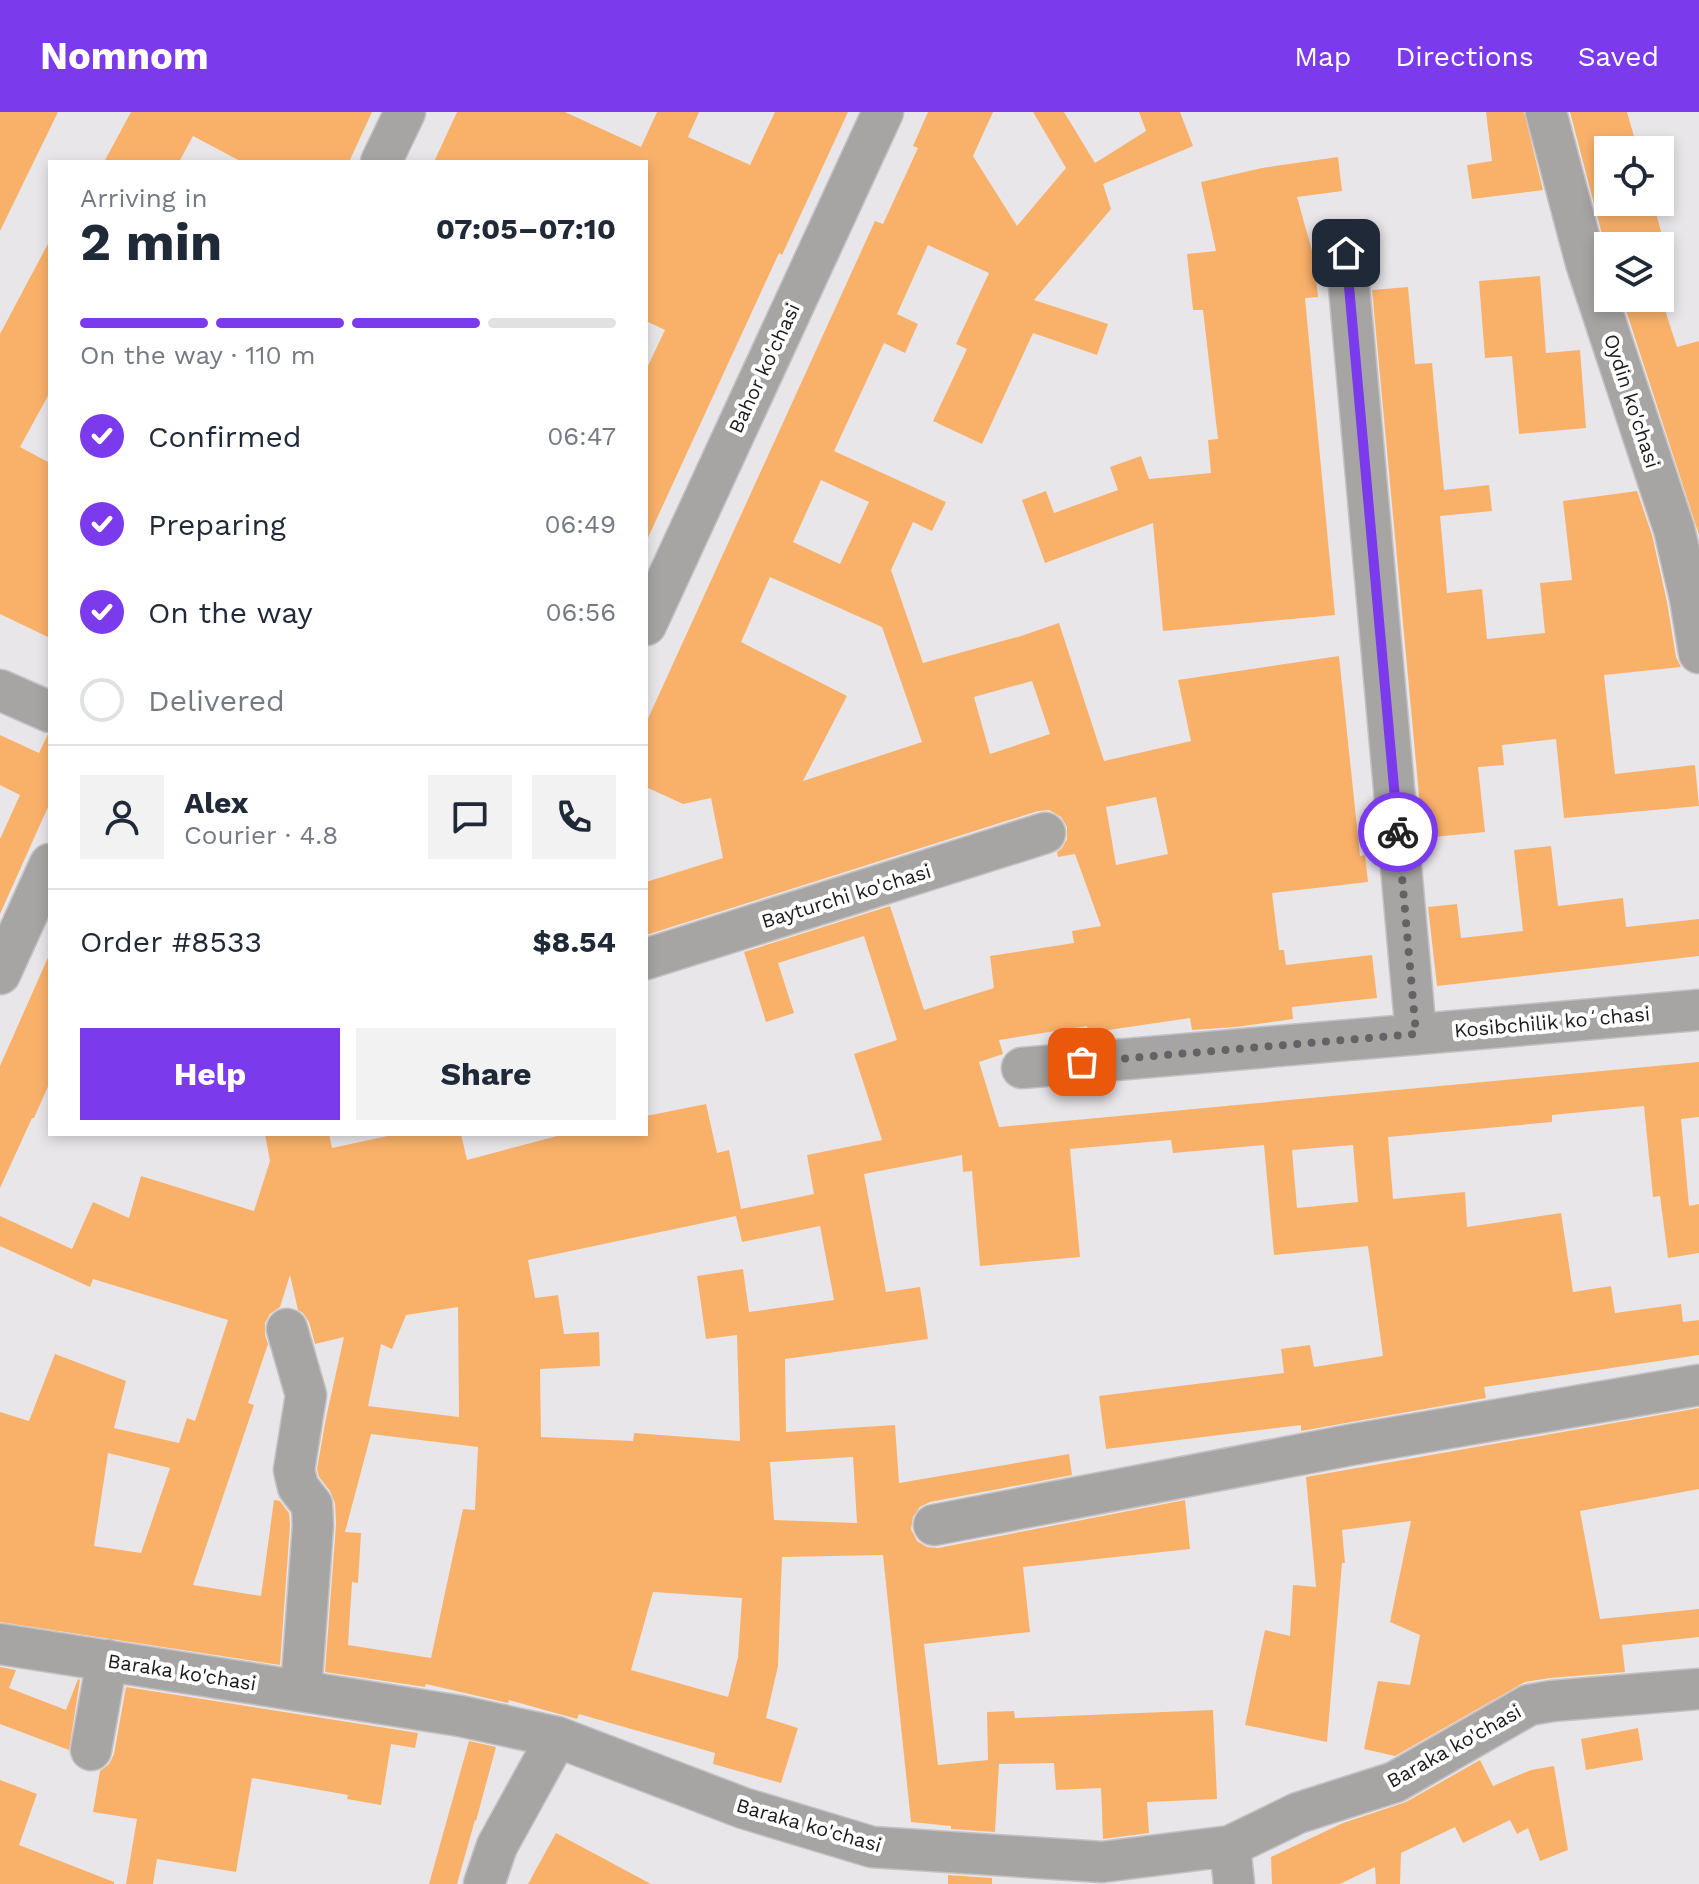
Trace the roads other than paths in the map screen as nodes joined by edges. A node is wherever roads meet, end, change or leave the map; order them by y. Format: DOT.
graph roads {
  1 [pos="405,112"];
  2 [pos="883,112"];
  3 [pos="1546,112"];
  4 [pos="382,160"];
  5 [pos="1346,253"];
  6 [pos="1695,598"];
  7 [pos="648,621"];
  8 [pos="1699,653"];
  9 [pos="0,690"];
  10 [pos="48,711"];
  11 [pos="1045,833"];
  12 [pos="48,868"];
  13 [pos="648,958"];
  14 [pos="0,974"];
  15 [pos="1699,1010"];
  16 [pos="1416,1034"];
  17 [pos="1022,1068"];
  18 [pos="287,1329"];
  19 [pos="1699,1385"];
  20 [pos="934,1525"];
  21 [pos="0,1644"];
  22 [pos="107,1660"];
  23 [pos="1699,1689"];
  24 [pos="301,1691"];
  25 [pos="557,1737"];
  26 [pos="91,1750"];
  27 [pos="1232,1865"];
  28 [pos="484,1884"];
  1 -- 4 [label="street"];
  2 -- 7 [label="street, Bahor ko'chasi"];
  3 -- 6 [label="street, Oydin ko'chasi"];
  5 -- 16 [label="street"];
  6 -- 8 [label="street, Oydin ko'chasi"];
  9 -- 10 [label="street"];
  11 -- 13 [label="street, Bayturchi ko'chasi"];
  12 -- 14 [label="street"];
  15 -- 16 [label="street, Kosibchilik koʻchasi"];
  16 -- 17 [label="street, Kosibchilik koʻchasi"];
  18 -- 24 [label="street"];
  19 -- 20 [label="street"];
  21 -- 22 [label="street, Baraka ko'chasi"];
  22 -- 24 [label="street, Baraka ko'chasi"];
  22 -- 26 [label="street"];
  23 -- 27 [label="street, Baraka ko'chasi"];
  24 -- 25 [label="street, Baraka ko'chasi"];
  25 -- 27 [label="street, Baraka ko'chasi"];
  25 -- 28 [label="street"];
}
